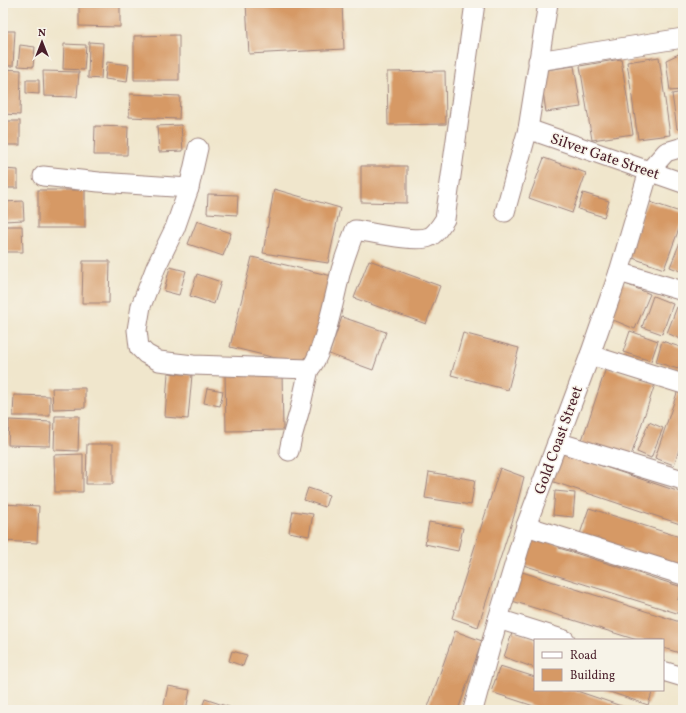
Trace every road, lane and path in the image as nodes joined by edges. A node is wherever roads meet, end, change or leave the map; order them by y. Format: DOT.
graph roads {
  1 [pos="475,3"];
  2 [pos="548,3"];
  3 [pos="683,38"];
  4 [pos="538,60"];
  5 [pos="528,129"];
  6 [pos="683,147"];
  7 [pos="198,148"];
  8 [pos="648,171"];
  9 [pos="43,176"];
  10 [pos="683,183"];
  11 [pos="189,188"];
  12 [pos="505,212"];
  13 [pos="619,272"];
  14 [pos="683,291"];
  15 [pos="590,355"];
  16 [pos="310,369"];
  17 [pos="683,384"];
  18 [pos="557,442"];
  19 [pos="289,452"];
  20 [pos="683,480"];
  21 [pos="526,526"];
  22 [pos="683,575"];
  23 [pos="498,619"];
  24 [pos="562,639"];
  25 [pos="664,671"];
  26 [pos="683,677"];
  27 [pos="477,709"];
  1 -- 16 [label="street"];
  2 -- 4 [label="street"];
  3 -- 4 [label="street"];
  4 -- 5 [label="street"];
  5 -- 8 [label="street, Silver Gate Street"];
  5 -- 12 [label="street"];
  6 -- 8 [label="street"];
  7 -- 11 [label="street"];
  8 -- 10 [label="street, Silver Gate Street"];
  8 -- 13 [label="street, Gold Coast Street"];
  9 -- 11 [label="street"];
  11 -- 16 [label="street"];
  13 -- 14 [label="street"];
  13 -- 15 [label="street, Gold Coast Street"];
  15 -- 17 [label="street"];
  15 -- 18 [label="street, Gold Coast Street"];
  16 -- 19 [label="street"];
  18 -- 20 [label="street"];
  18 -- 21 [label="street, Gold Coast Street"];
  21 -- 22 [label="street"];
  21 -- 23 [label="street, Gold Coast Street"];
  23 -- 24 [label="street"];
  23 -- 27 [label="street, Gold Coast Street"];
  25 -- 26 [label="street"];
}
